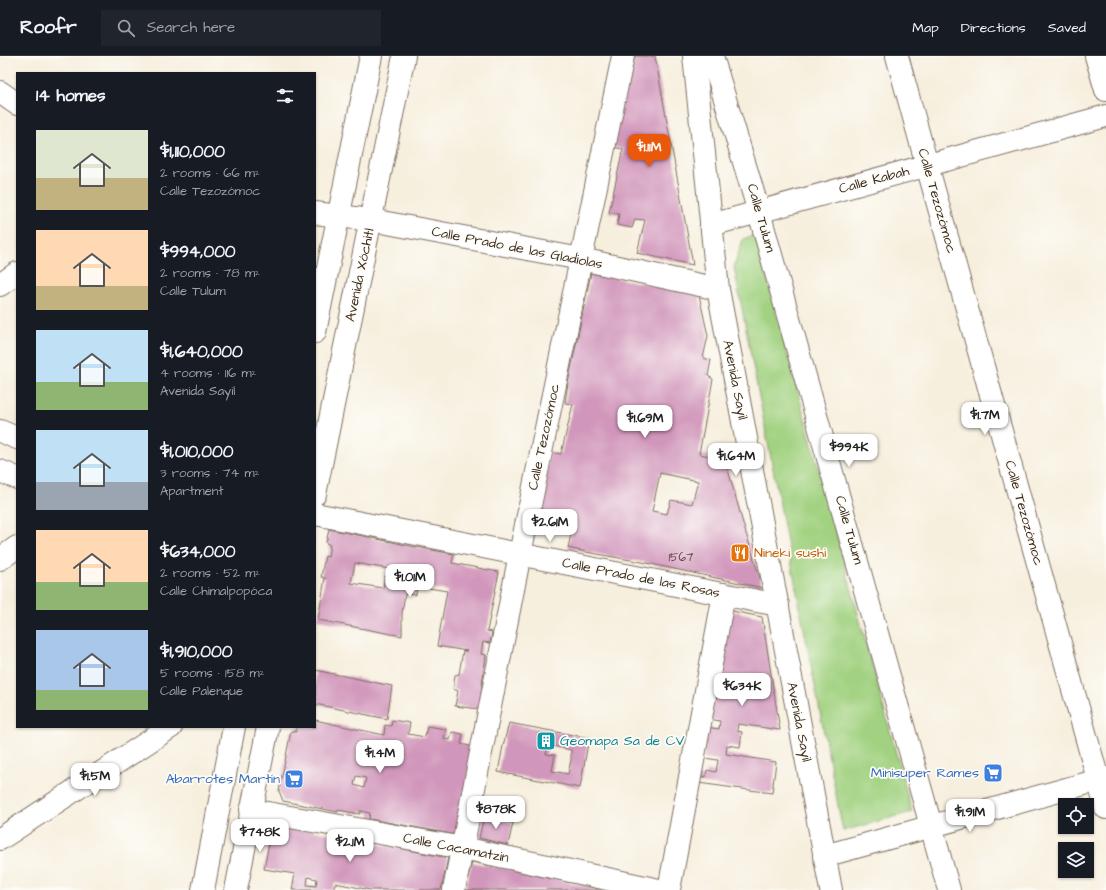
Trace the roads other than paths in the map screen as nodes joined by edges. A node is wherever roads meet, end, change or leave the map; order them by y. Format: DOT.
graph roads {
  1 [pos="371,56"];
  2 [pos="404,56"];
  3 [pos="623,56"];
  4 [pos="694,56"];
  5 [pos="712,56"];
  6 [pos="897,56"];
  7 [pos="1096,56"];
  8 [pos="1106,90"];
  9 [pos="0,92"];
  10 [pos="16,103"];
  11 [pos="1106,116"];
  12 [pos="927,165"];
  13 [pos="759,212"];
  14 [pos="316,213"];
  15 [pos="338,216"];
  16 [pos="371,220"];
  17 [pos="711,225"];
  18 [pos="581,259"];
  19 [pos="16,274"];
  20 [pos="0,284"];
  21 [pos="718,289"];
  22 [pos="316,327"];
  23 [pos="0,431"];
  24 [pos="16,438"];
  25 [pos="0,471"];
  26 [pos="16,478"];
  27 [pos="316,489"];
  28 [pos="316,514"];
  29 [pos="16,548"];
  30 [pos="520,554"];
  31 [pos="0,559"];
  32 [pos="724,594"];
  33 [pos="778,606"];
  34 [pos="169,728"];
  35 [pos="234,728"];
  36 [pos="268,728"];
  37 [pos="1102,779"];
  38 [pos="1106,808"];
  39 [pos="251,810"];
  40 [pos="932,826"];
  41 [pos="0,839"];
  42 [pos="463,848"];
  43 [pos="824,856"];
  44 [pos="203,890"];
  45 [pos="236,890"];
  46 [pos="454,890"];
  47 [pos="659,890"];
  48 [pos="669,890"];
  49 [pos="831,890"];
  50 [pos="949,890"];
  1 -- 15 [label="street"];
  2 -- 16 [label="street, Avenida Xóchitl"];
  3 -- 18 [label="street, Calle Tezozómoc"];
  4 -- 17 [label="street, Avenida Sayil"];
  5 -- 13 [label="street, Calle Tulum"];
  6 -- 12 [label="street, Calle Tezozómoc"];
  7 -- 8 [label="street"];
  9 -- 10 [label="street"];
  11 -- 12 [label="street, Calle Kabah"];
  12 -- 13 [label="street, Calle Kabah"];
  12 -- 37 [label="street, Calle Tezozómoc"];
  13 -- 17 [label="street, Calle Kabah"];
  13 -- 40 [label="street, Calle Tulum"];
  14 -- 15 [label="street, Calle Prado de las Gladiolas"];
  15 -- 16 [label="street, Calle Prado de las Gladiolas"];
  15 -- 22 [label="street"];
  16 -- 18 [label="street, Calle Prado de las Gladiolas"];
  16 -- 27 [label="street, Avenida Xóchitl"];
  17 -- 21 [label="street, Avenida Sayil"];
  18 -- 21 [label="street, Calle Prado de las Gladiolas"];
  18 -- 30 [label="street, Calle Tezozómoc"];
  19 -- 20 [label="street"];
  21 -- 33 [label="street, Avenida Sayil"];
  23 -- 24 [label="street"];
  25 -- 26 [label="street"];
  28 -- 30 [label="street, Calle Prado de las Rosas"];
  29 -- 31 [label="street"];
  30 -- 32 [label="street, Calle Prado de las Rosas"];
  30 -- 42 [label="street, Calle Tezozómoc"];
  32 -- 33 [label="street, Calle Prado de las Rosas"];
  32 -- 48 [label="street"];
  33 -- 43 [label="street, Avenida Sayil"];
  34 -- 41 [label="street"];
  35 -- 44 [label="street"];
  36 -- 39 [label="street"];
  37 -- 38 [label="street, Calle Tezozómoc"];
  37 -- 40 [label="street"];
  39 -- 42 [label="street, Calle Cacamatzin"];
  39 -- 45 [label="street"];
  40 -- 43 [label="street"];
  40 -- 50 [label="street, Calle Tulum"];
  42 -- 46 [label="street, Calle Tezozómoc"];
  42 -- 47 [label="street, Calle Cacamatzin"];
  43 -- 49 [label="street, Avenida Sayil"];
}
